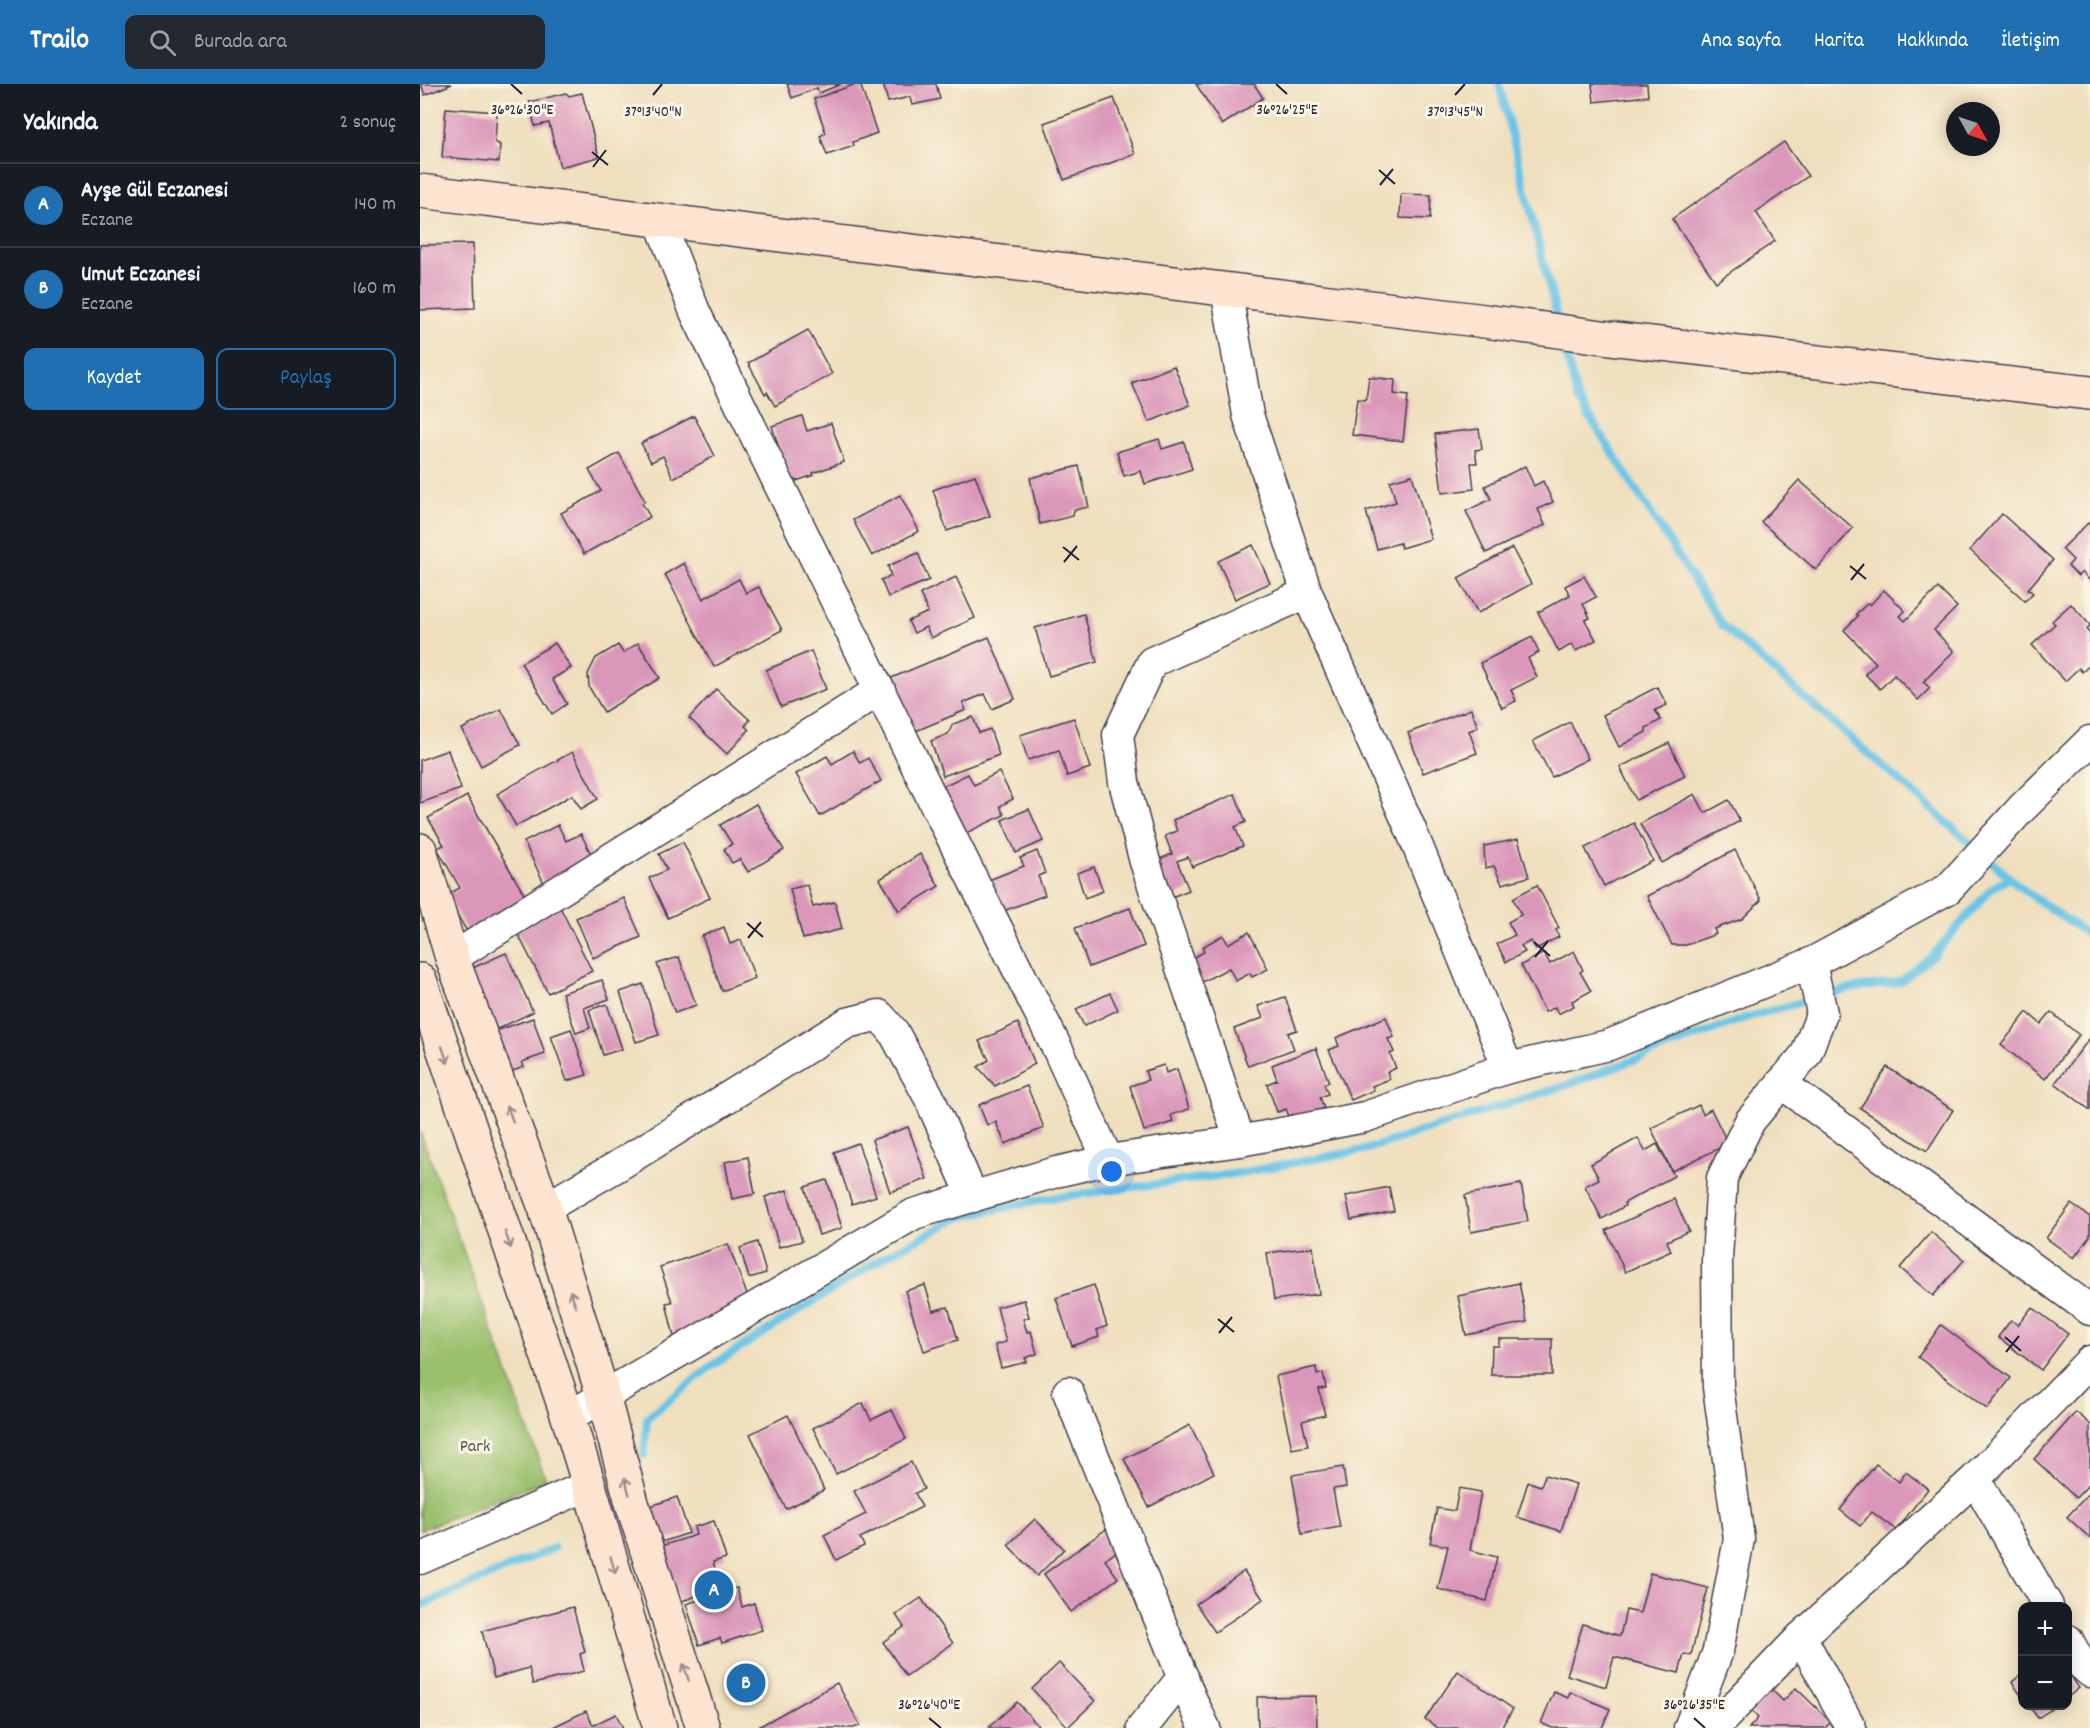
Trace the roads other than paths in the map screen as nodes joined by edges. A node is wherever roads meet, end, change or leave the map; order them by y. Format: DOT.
graph roads {
  1 [pos="420,191"];
  2 [pos="659,220"];
  3 [pos="1226,289"];
  4 [pos="2090,393"];
  5 [pos="1307,593"];
  6 [pos="880,690"];
  7 [pos="2090,741"];
  8 [pos="420,850"];
  9 [pos="452,958"];
  10 [pos="1813,972"];
  11 [pos="420,980"];
  12 [pos="1508,1068"];
  13 [pos="1781,1083"];
  14 [pos="1240,1141"];
  15 [pos="1108,1160"];
  16 [pos="973,1197"];
  17 [pos="545,1208"];
  18 [pos="2090,1310"];
  19 [pos="2090,1361"];
  20 [pos="1068,1392"];
  21 [pos="603,1396"];
  22 [pos="568,1417"];
  23 [pos="1975,1479"];
  24 [pos="590,1485"];
  25 [pos="420,1559"];
  26 [pos="2046,1602"];
  27 [pos="1801,1637"];
  28 [pos="2072,1649"];
  29 [pos="2090,1672"];
  30 [pos="1183,1677"];
  31 [pos="660,1728"];
  32 [pos="703,1728"];
  33 [pos="1142,1728"];
  34 [pos="1205,1728"];
  35 [pos="1689,1728"];
  36 [pos="1714,1728"];
  37 [pos="1851,1728"];
  1 -- 2 [label="main road"];
  2 -- 3 [label="main road"];
  2 -- 6 [label="street"];
  3 -- 4 [label="main road"];
  3 -- 5 [label="street"];
  5 -- 12 [label="street"];
  5 -- 14 [label="street"];
  6 -- 9 [label="street"];
  6 -- 15 [label="street"];
  7 -- 10 [label="street"];
  8 -- 9 [label="main road"];
  17 -- 9 [label="main road, one-way"];
  10 -- 12 [label="street"];
  10 -- 13 [label="street"];
  11 -- 22 [label="main road, one-way"];
  12 -- 14 [label="street"];
  13 -- 18 [label="street"];
  13 -- 35 [label="street"];
  14 -- 15 [label="street"];
  15 -- 16 [label="street"];
  16 -- 17 [label="street"];
  16 -- 21 [label="street"];
  21 -- 17 [label="main road, one-way"];
  19 -- 23 [label="street"];
  20 -- 30 [label="street"];
  21 -- 22 [label="street"];
  32 -- 21 [label="main road, one-way"];
  22 -- 24 [label="main road"];
  23 -- 26 [label="street"];
  23 -- 27 [label="street"];
  24 -- 25 [label="street"];
  24 -- 31 [label="main road, one-way"];
  27 -- 36 [label="street"];
  27 -- 37 [label="street"];
  28 -- 29 [label="street"];
  30 -- 33 [label="street"];
  30 -- 34 [label="street"];
}
